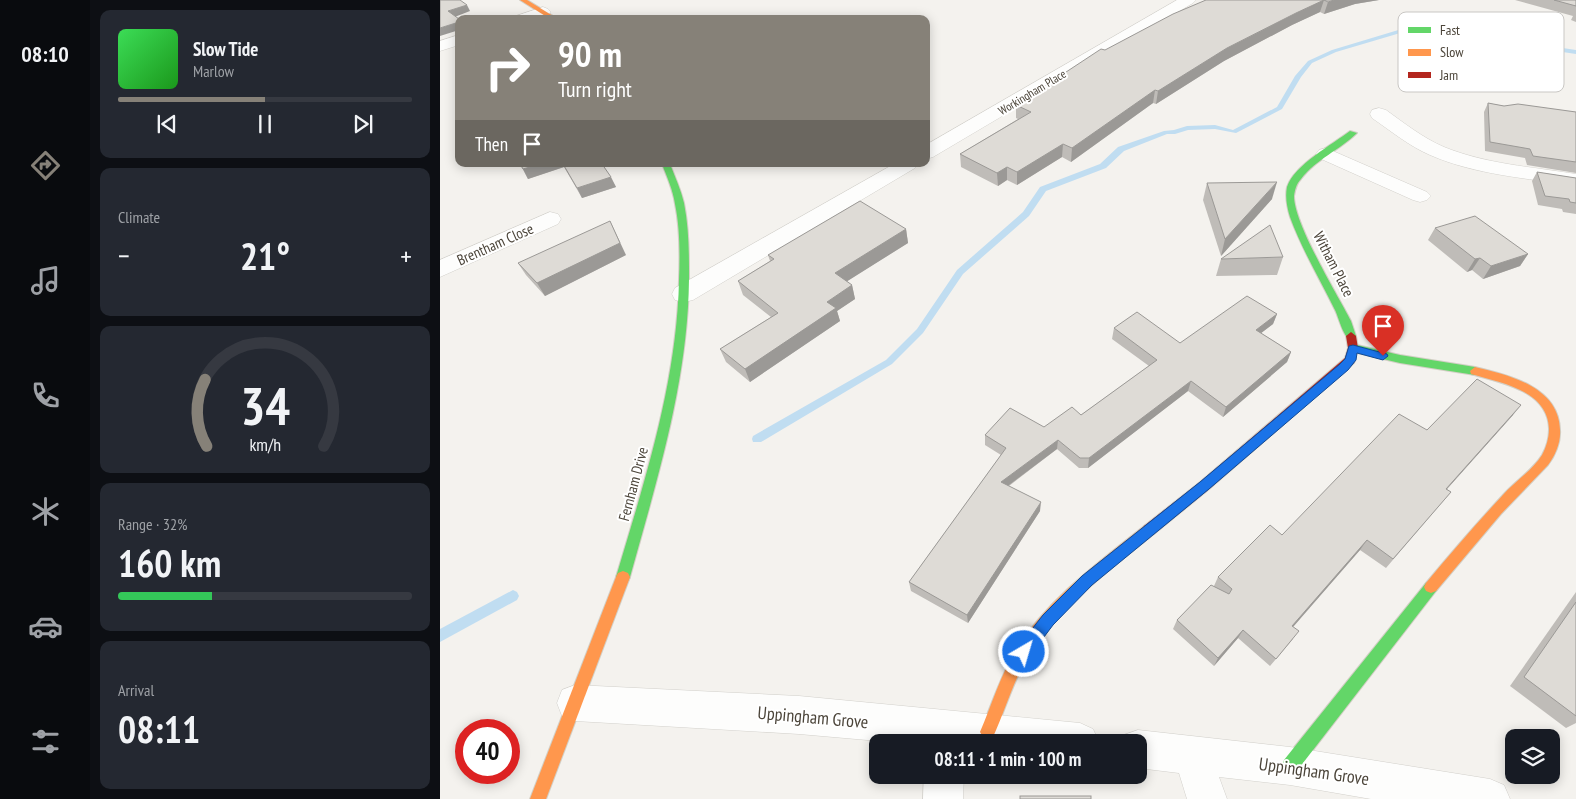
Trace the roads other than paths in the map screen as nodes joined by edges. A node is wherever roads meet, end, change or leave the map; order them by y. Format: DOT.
graph roads {
  1 [pos="523,0"];
  2 [pos="1188,0"];
  3 [pos="549,15"];
  4 [pos="455,41"];
  5 [pos="440,46"];
  6 [pos="1380,114"];
  7 [pos="1354,133"];
  8 [pos="930,151"];
  9 [pos="1326,154"];
  10 [pos="667,167"];
  11 [pos="903,167"];
  12 [pos="1576,180"];
  13 [pos="1420,196"];
  14 [pos="550,219"];
  15 [pos="440,268"];
  16 [pos="684,294"];
  17 [pos="1353,348"];
  18 [pos="575,703"];
  19 [pos="988,732"];
  20 [pos="932,734"];
  21 [pos="967,734"];
  22 [pos="1006,734"];
  23 [pos="1147,750"];
  24 [pos="1192,755"];
  25 [pos="1290,766"];
  26 [pos="944,784"];
  27 [pos="538,799"];
  28 [pos="943,799"];
  29 [pos="1207,799"];
  30 [pos="1490,799"];
  1 -- 3 [label="street"];
  2 -- 8 [label="street, Workingham Place"];
  4 -- 5 [label="street"];
  6 -- 12 [label="street"];
  7 -- 9 [label="street, Witham Place"];
  9 -- 13 [label="street"];
  9 -- 17 [label="street, Witham Place"];
  10 -- 16 [label="street, Fernham Drive"];
  11 -- 16 [label="street"];
  14 -- 15 [label="street, Brentham Close"];
  16 -- 18 [label="street, Fernham Drive"];
  17 -- 19 [label="street"];
  17 -- 25 [label="street"];
  18 -- 20 [label="street, Uppingham Grove"];
  18 -- 27 [label="street, Fernham Drive"];
  19 -- 21 [label="street, Uppingham Grove"];
  19 -- 22 [label="street, Uppingham Grove"];
  23 -- 24 [label="street, Uppingham Grove"];
  24 -- 25 [label="street, Uppingham Grove"];
  24 -- 29 [label="street"];
  25 -- 30 [label="street, Uppingham Grove"];
  26 -- 28 [label="street"];
}
